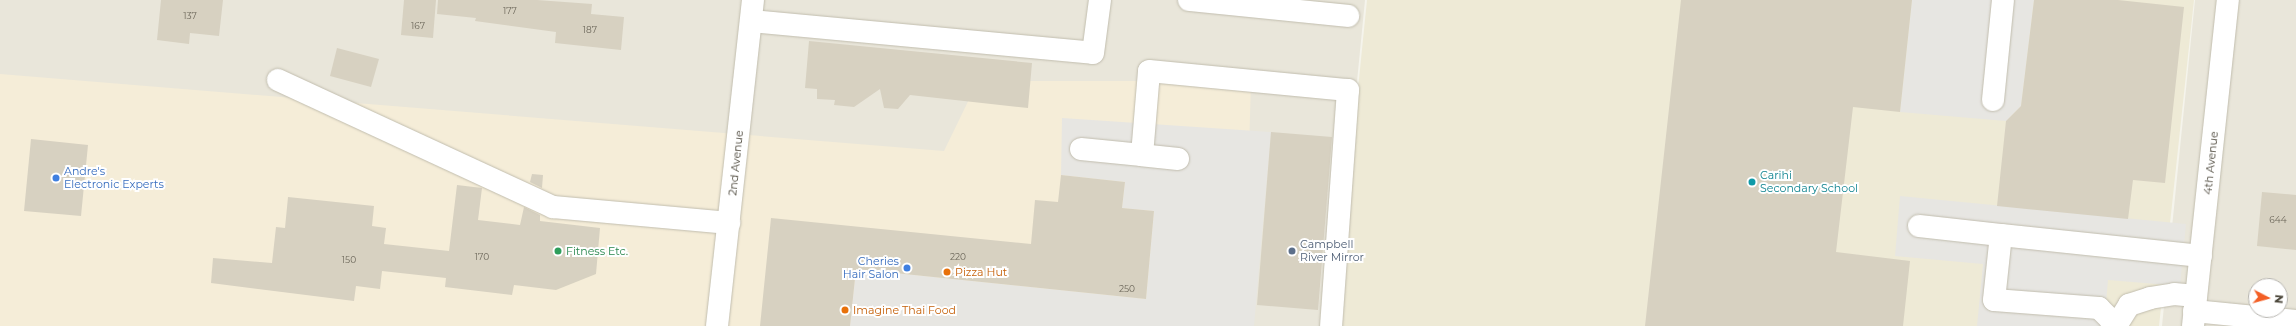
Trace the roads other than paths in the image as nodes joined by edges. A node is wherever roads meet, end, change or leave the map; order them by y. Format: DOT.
graph roads {
  1 [pos="753,0"];
  2 [pos="1100,0"];
  3 [pos="1189,0"];
  4 [pos="2003,0"];
  5 [pos="2228,0"];
  6 [pos="1348,16"];
  7 [pos="751,21"];
  8 [pos="278,80"];
  9 [pos="1993,100"];
  10 [pos="1081,149"];
  11 [pos="1142,156"];
  12 [pos="1178,159"];
  13 [pos="729,223"];
  14 [pos="1919,226"];
  15 [pos="2001,235"];
  16 [pos="2201,256"];
  17 [pos="2194,311"];
  18 [pos="2296,320"];
  19 [pos="717,326"];
  20 [pos="1331,326"];
  21 [pos="2112,326"];
  22 [pos="2116,326"];
  1 -- 7 [label="street, 2nd Avenue"];
  2 -- 7 [label="street"];
  3 -- 6 [label="street"];
  4 -- 9 [label="street"];
  5 -- 16 [label="street, 4th Avenue"];
  7 -- 13 [label="street, 2nd Avenue"];
  8 -- 13 [label="street"];
  10 -- 11 [label="street"];
  11 -- 12 [label="street"];
  11 -- 20 [label="street"];
  13 -- 19 [label="street, 2nd Avenue"];
  14 -- 15 [label="street"];
  15 -- 16 [label="street"];
  15 -- 21 [label="street"];
  16 -- 17 [label="street, 4th Avenue"];
  17 -- 18 [label="street"];
  17 -- 22 [label="street"];
}
